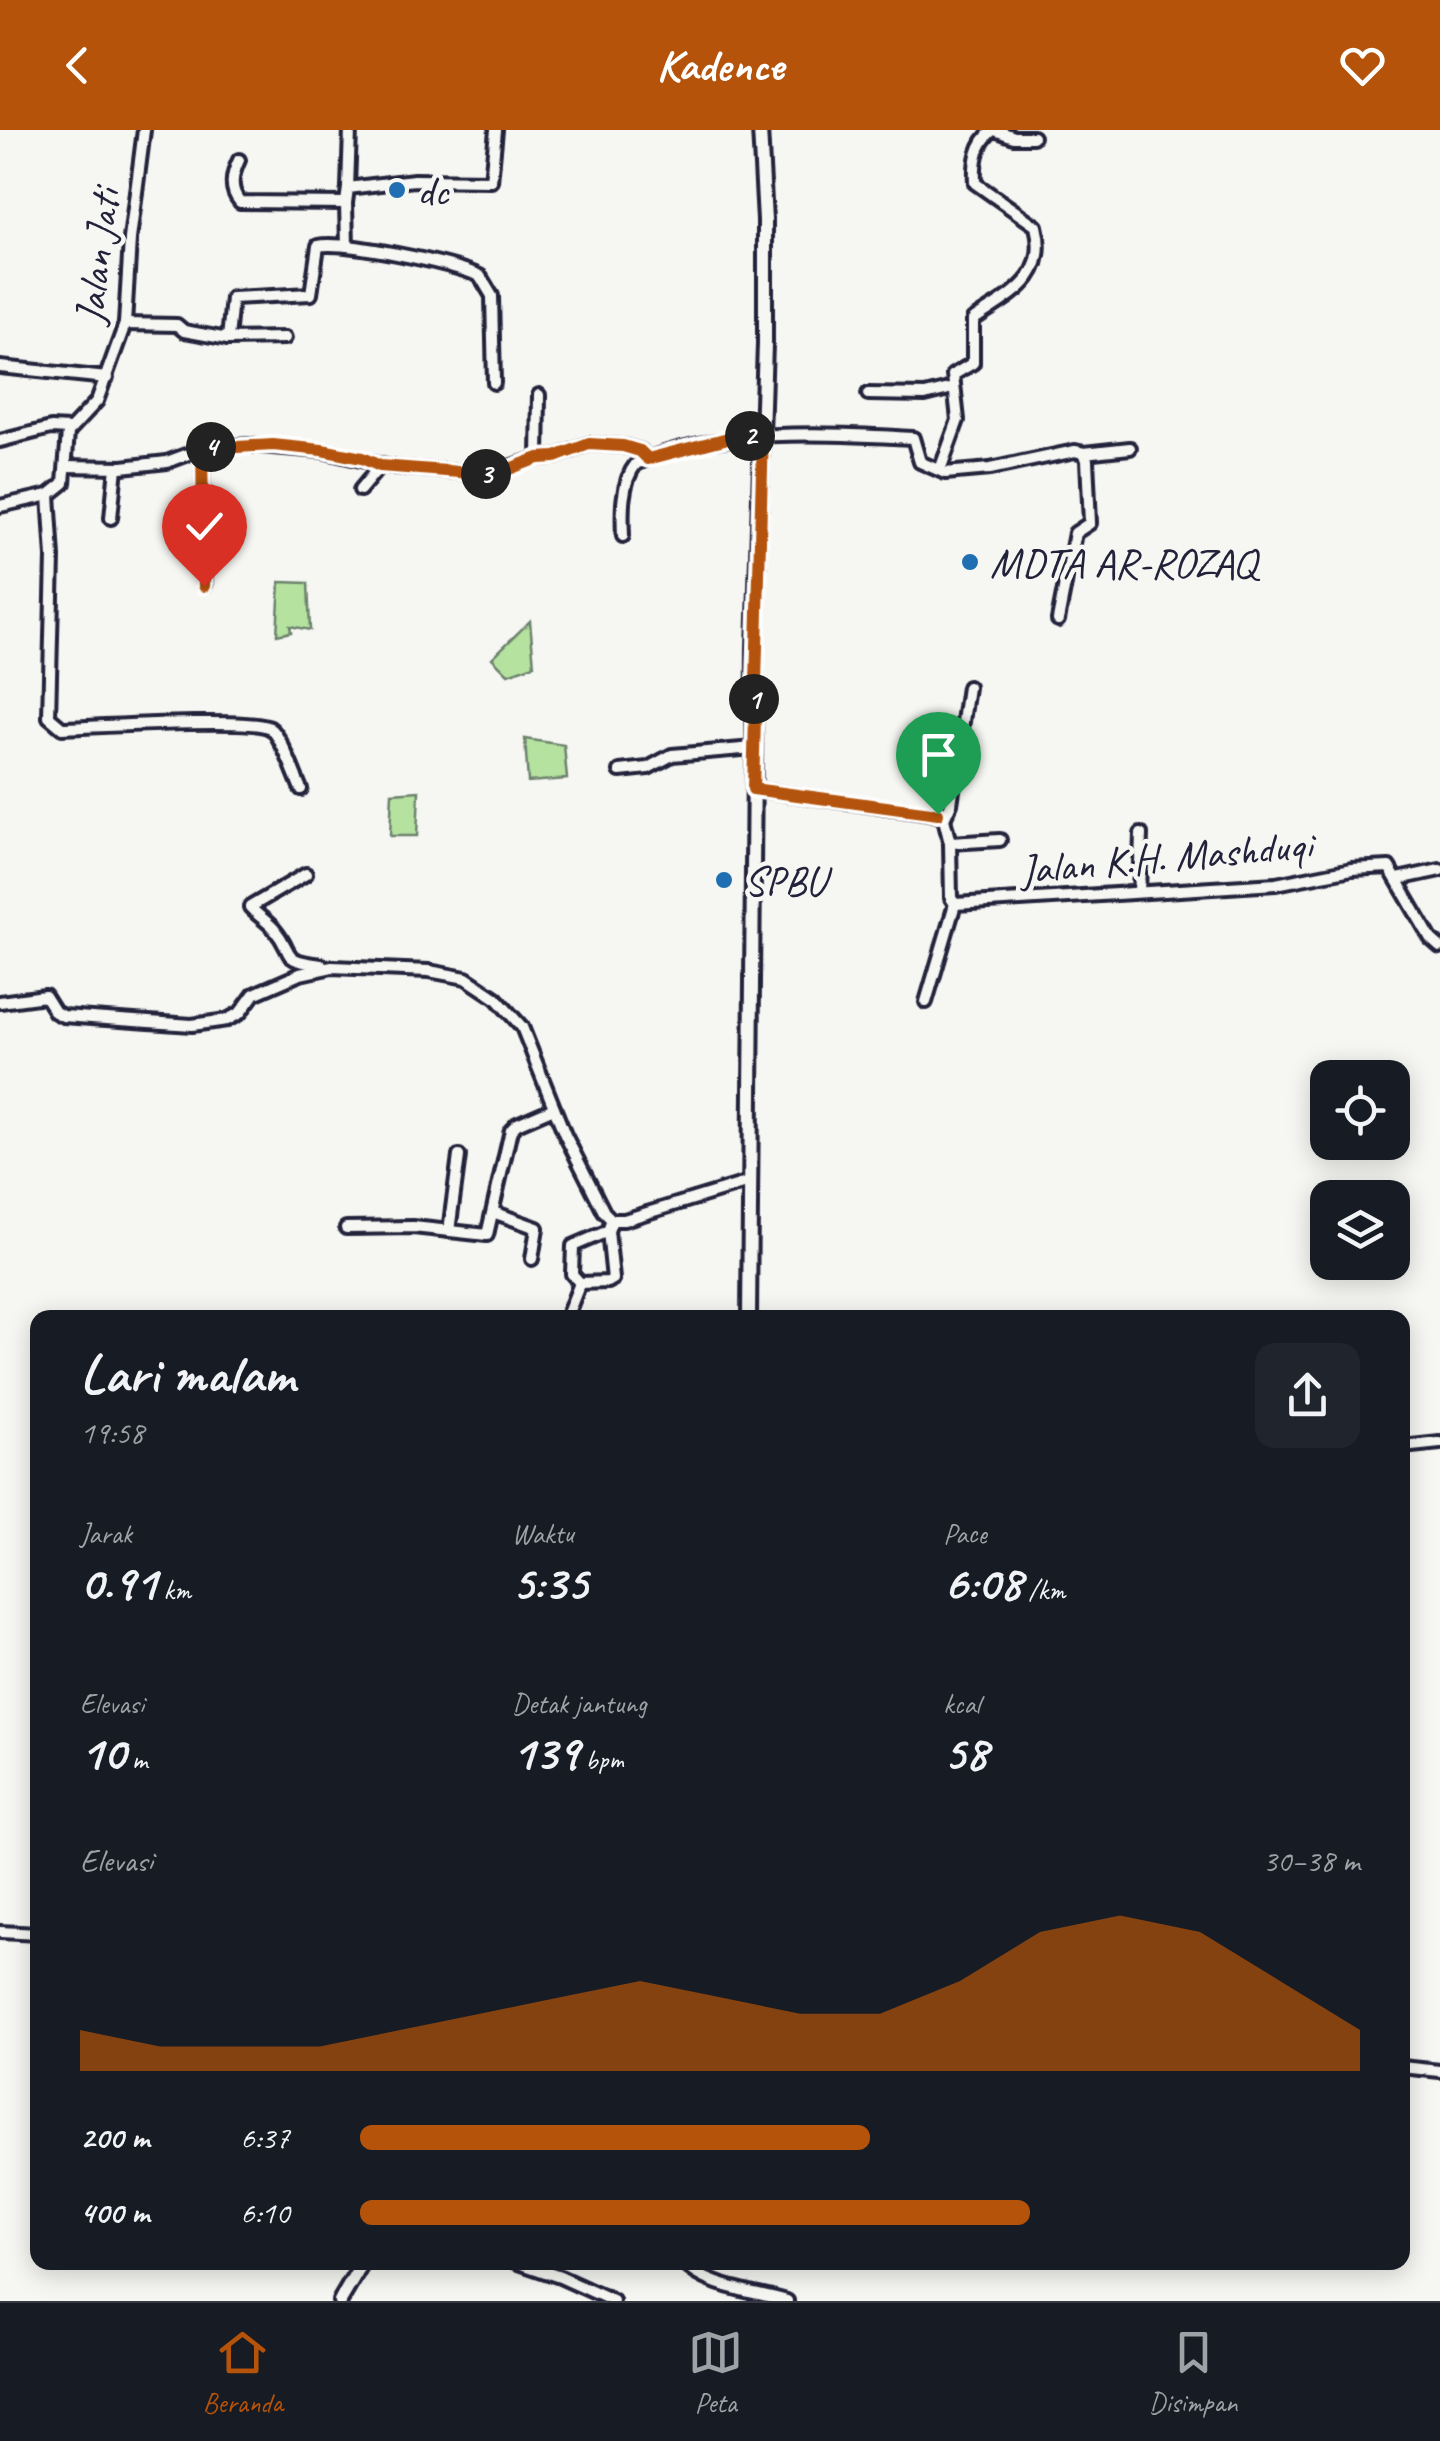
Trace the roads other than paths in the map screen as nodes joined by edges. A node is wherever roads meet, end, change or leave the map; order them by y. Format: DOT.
graph roads {
  1 [pos="144,130"];
  2 [pos="350,130"];
  3 [pos="496,130"];
  4 [pos="760,130"];
  5 [pos="994,130"];
  6 [pos="1034,137"];
  7 [pos="239,160"];
  8 [pos="348,188"];
  9 [pos="346,203"];
  10 [pos="347,246"];
  11 [pos="126,324"];
  12 [pos="285,338"];
  13 [pos="228,339"];
  14 [pos="0,367"];
  15 [pos="106,378"];
  16 [pos="494,382"];
  17 [pos="954,388"];
  18 [pos="868,394"];
  19 [pos="538,395"];
  20 [pos="69,428"];
  21 [pos="763,434"];
  22 [pos="0,441"];
  23 [pos="1130,448"];
  24 [pos="202,449"];
  25 [pos="1084,453"];
  26 [pos="538,458"];
  27 [pos="648,459"];
  28 [pos="66,466"];
  29 [pos="116,466"];
  30 [pos="380,466"];
  31 [pos="940,470"];
  32 [pos="360,490"];
  33 [pos="49,495"];
  34 [pos="0,506"];
  35 [pos="111,518"];
  36 [pos="623,536"];
  37 [pos="204,586"];
  38 [pos="1058,620"];
  39 [pos="968,687"];
  40 [pos="754,748"];
  41 [pos="620,771"];
  42 [pos="301,789"];
  43 [pos="753,789"];
  44 [pos="944,818"];
  45 [pos="1141,834"];
  46 [pos="1000,840"];
  47 [pos="950,844"];
  48 [pos="1440,870"];
  49 [pos="306,874"];
  50 [pos="1398,879"];
  51 [pos="1139,892"];
  52 [pos="956,904"];
  53 [pos="1440,947"];
  54 [pos="332,967"];
  55 [pos="0,1002"];
  56 [pos="926,1002"];
  57 [pos="554,1108"];
  58 [pos="458,1156"];
  59 [pos="749,1182"];
  60 [pos="493,1212"];
  61 [pos="610,1225"];
  62 [pos="346,1228"];
  63 [pos="449,1231"];
  64 [pos="532,1259"];
  65 [pos="580,1282"];
  66 [pos="569,1310"];
  67 [pos="748,1310"];
  68 [pos="1440,1443"];
  69 [pos="1410,1447"];
  70 [pos="0,1932"];
  71 [pos="30,1934"];
  72 [pos="1410,2068"];
  73 [pos="1440,2071"];
  74 [pos="358,2270"];
  75 [pos="539,2270"];
  76 [pos="691,2270"];
  77 [pos="340,2301"];
  78 [pos="613,2301"];
  79 [pos="785,2301"];
  1 -- 11 [label="street, Jalan Jati"];
  2 -- 8 [label="street"];
  3 -- 8 [label="street"];
  4 -- 21 [label="main road"];
  5 -- 6 [label="street"];
  5 -- 17 [label="street"];
  7 -- 9 [label="street"];
  8 -- 9 [label="street"];
  9 -- 10 [label="street"];
  10 -- 13 [label="street"];
  10 -- 16 [label="street"];
  11 -- 13 [label="street"];
  11 -- 15 [label="street, Jalan Jati"];
  12 -- 13 [label="street"];
  14 -- 15 [label="street"];
  15 -- 20 [label="street, Jalan Jati"];
  17 -- 18 [label="street"];
  17 -- 31 [label="street"];
  19 -- 26 [label="street"];
  20 -- 22 [label="street"];
  20 -- 28 [label="street"];
  21 -- 27 [label="street"];
  21 -- 31 [label="street"];
  21 -- 40 [label="main road"];
  23 -- 25 [label="street"];
  24 -- 29 [label="street"];
  24 -- 30 [label="street"];
  24 -- 37 [label="street"];
  25 -- 31 [label="street"];
  25 -- 38 [label="street"];
  26 -- 27 [label="street"];
  26 -- 30 [label="street"];
  27 -- 36 [label="street"];
  28 -- 29 [label="street"];
  28 -- 33 [label="street"];
  29 -- 35 [label="street"];
  30 -- 32 [label="street"];
  33 -- 34 [label="street"];
  33 -- 42 [label="street"];
  39 -- 44 [label="street"];
  40 -- 41 [label="street"];
  40 -- 43 [label="main road"];
  43 -- 44 [label="street"];
  43 -- 59 [label="main road"];
  44 -- 47 [label="street"];
  45 -- 51 [label="street"];
  46 -- 47 [label="street"];
  47 -- 52 [label="street"];
  48 -- 50 [label="street"];
  49 -- 54 [label="street"];
  50 -- 51 [label="street, Jalan K.H. Mashduqi"];
  50 -- 53 [label="street"];
  51 -- 52 [label="street, Jalan K.H. Mashduqi"];
  52 -- 56 [label="street"];
  54 -- 55 [label="street"];
  54 -- 57 [label="street"];
  57 -- 60 [label="street"];
  57 -- 61 [label="street"];
  58 -- 63 [label="street"];
  59 -- 61 [label="street"];
  59 -- 67 [label="main road"];
  60 -- 63 [label="street"];
  60 -- 64 [label="street"];
  61 -- 65 [label="street"];
  61 -- 65 [label="street"];
  62 -- 63 [label="street"];
  65 -- 66 [label="street"];
  68 -- 69 [label="street"];
  70 -- 71 [label="street"];
  72 -- 73 [label="street"];
  74 -- 77 [label="main road"];
  75 -- 78 [label="street"];
  76 -- 79 [label="street"];
}
